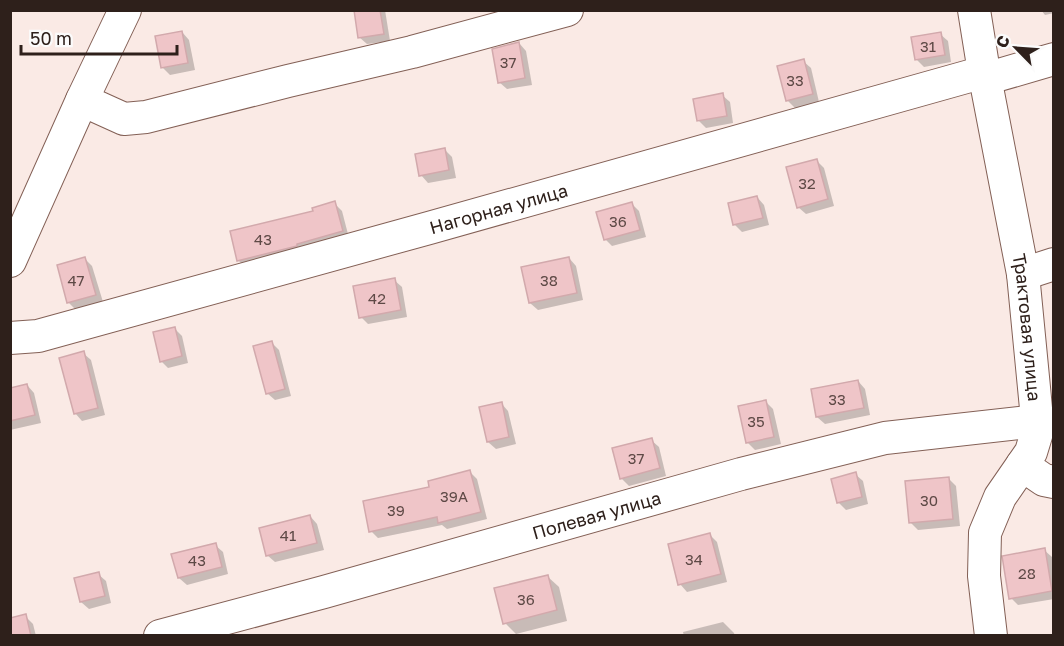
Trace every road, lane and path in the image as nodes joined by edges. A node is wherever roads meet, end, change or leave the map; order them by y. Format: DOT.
graph roads {
  1 [pos="126,10"];
  2 [pos="974,10"];
  3 [pos="558,11"];
  4 [pos="1053,59"];
  5 [pos="985,76"];
  6 [pos="82,100"];
  7 [pos="10,261"];
  8 [pos="1053,264"];
  9 [pos="1023,274"];
  10 [pos="10,338"];
  11 [pos="1038,420"];
  12 [pos="1023,465"];
  13 [pos="1053,482"];
  14 [pos="160,636"];
  15 [pos="991,636"];
  1 -- 6 [label="street"];
  2 -- 5 [label="street, Трактовая улица"];
  3 -- 6 [label="street"];
  4 -- 5 [label="street, Нагорная улица"];
  5 -- 9 [label="street, Трактовая улица"];
  5 -- 10 [label="street, Нагорная улица"];
  6 -- 7 [label="street"];
  8 -- 9 [label="street"];
  9 -- 11 [label="street, Трактовая улица"];
  11 -- 12 [label="street, Трактовая улица"];
  11 -- 14 [label="street, Полевая улица"];
  12 -- 13 [label="street"];
  12 -- 15 [label="street, Трактовая улица"];
}
